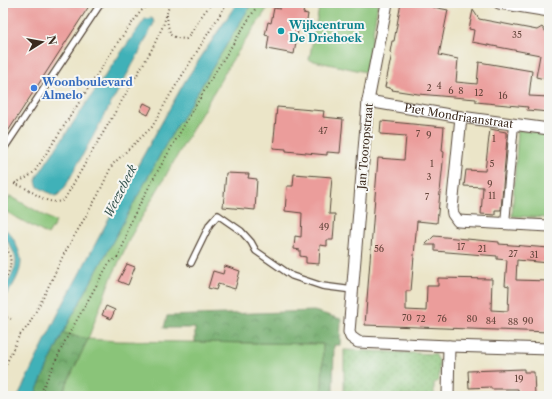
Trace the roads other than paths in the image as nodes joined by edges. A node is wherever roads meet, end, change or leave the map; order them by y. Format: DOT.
graph roads {
  1 [pos="101,3"];
  2 [pos="387,3"];
  3 [pos="499,3"];
  4 [pos="549,11"];
  5 [pos="368,101"];
  6 [pos="461,117"];
  7 [pos="514,125"];
  8 [pos="549,129"];
  9 [pos="3,150"];
  10 [pos="505,222"];
  11 [pos="549,226"];
  12 [pos="191,263"];
  13 [pos="353,290"];
  14 [pos="449,346"];
  15 [pos="549,349"];
  16 [pos="448,396"];
  1 -- 9 [label="lane"];
  2 -- 5 [label="street, Jan Tooropstraat"];
  3 -- 4 [label="street"];
  5 -- 6 [label="street, Piet Mondriaanstraat"];
  5 -- 13 [label="street, Jan Tooropstraat"];
  6 -- 7 [label="street, Piet Mondriaanstraat"];
  6 -- 10 [label="street"];
  7 -- 8 [label="street, Piet Mondriaanstraat"];
  7 -- 10 [label="street"];
  10 -- 11 [label="street"];
  12 -- 13 [label="lane"];
  13 -- 14 [label="street, Jan Tooropstraat"];
  14 -- 15 [label="street, Jan Tooropstraat"];
  14 -- 16 [label="street"];
}
